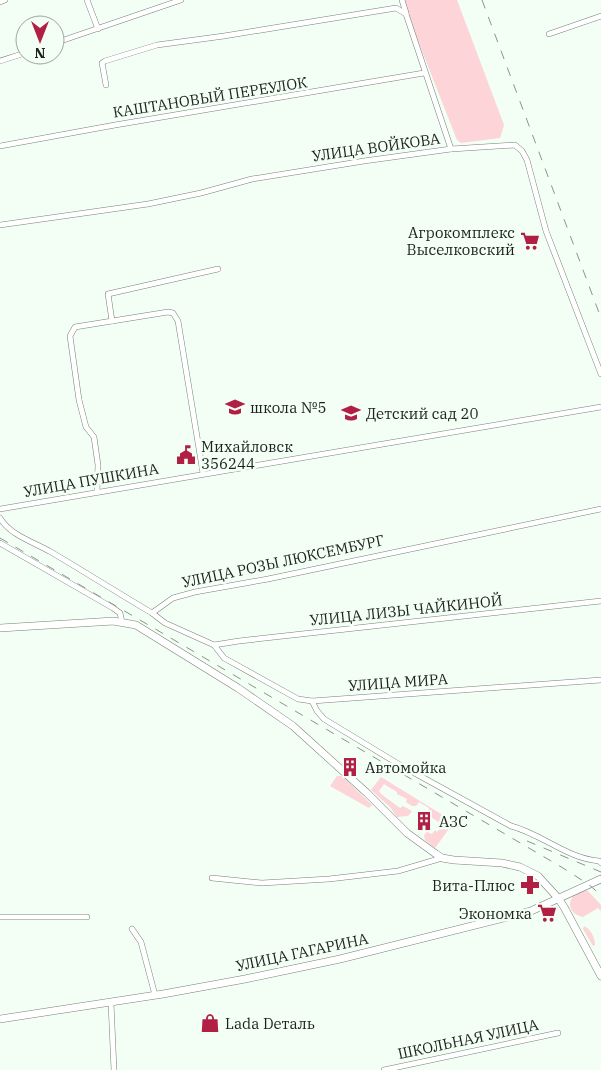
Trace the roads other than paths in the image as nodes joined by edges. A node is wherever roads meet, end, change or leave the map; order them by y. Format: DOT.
graph roads {
  1 [pos="5,0"];
  2 [pos="86,0"];
  3 [pos="181,0"];
  4 [pos="402,0"];
  5 [pos="0,2"];
  6 [pos="406,14"];
  7 [pos="601,16"];
  8 [pos="98,28"];
  9 [pos="549,34"];
  10 [pos="65,40"];
  11 [pos="15,56"];
  12 [pos="0,61"];
  13 [pos="424,73"];
  14 [pos="106,85"];
  15 [pos="0,146"];
  16 [pos="451,150"];
  17 [pos="0,225"];
  18 [pos="218,269"];
  19 [pos="112,321"];
  20 [pos="601,374"];
  21 [pos="601,407"];
  22 [pos="204,473"];
  23 [pos="97,491"];
  24 [pos="0,509"];
  25 [pos="601,509"];
  26 [pos="0,518"];
  27 [pos="0,543"];
  28 [pos="601,601"];
  29 [pos="152,613"];
  30 [pos="122,622"];
  31 [pos="0,628"];
  32 [pos="214,646"];
  33 [pos="601,680"];
  34 [pos="312,701"];
  35 [pos="442,858"];
  36 [pos="601,863"];
  37 [pos="212,878"];
  38 [pos="601,878"];
  39 [pos="558,898"];
  40 [pos="0,917"];
  41 [pos="87,917"];
  42 [pos="132,929"];
  43 [pos="601,976"];
  44 [pos="155,995"];
  45 [pos="112,1003"];
  46 [pos="0,1019"];
  47 [pos="558,1033"];
  48 [pos="114,1070"];
  49 [pos="384,1070"];
  1 -- 5 [label="street"];
  2 -- 8 [label="street"];
  3 -- 8 [label="street"];
  4 -- 6 [label="street"];
  6 -- 13 [label="street"];
  6 -- 14 [label="street"];
  7 -- 9 [label="street"];
  8 -- 10 [label="street"];
  11 -- 12 [label="street"];
  13 -- 15 [label="street, КАШТАНОВЫЙ ПЕРЕУЛОК"];
  13 -- 16 [label="street"];
  16 -- 17 [label="street, УЛИЦА ВОЙКОВА"];
  16 -- 20 [label="street, УЛИЦА ВОЙКОВА"];
  18 -- 19 [label="street"];
  19 -- 22 [label="street"];
  19 -- 23 [label="street"];
  21 -- 22 [label="street, УЛИЦА ПУШКИНА"];
  22 -- 23 [label="street, УЛИЦА ПУШКИНА"];
  23 -- 24 [label="street, УЛИЦА ПУШКИНА"];
  25 -- 29 [label="street, УЛИЦА РОЗЫ ЛЮКСЕМБУРГ"];
  26 -- 29 [label="street"];
  27 -- 30 [label="street"];
  28 -- 32 [label="street, УЛИЦА ЛИЗЫ ЧАЙКИНОЙ"];
  29 -- 32 [label="street, УЛИЦА МИРА"];
  30 -- 31 [label="main road"];
  30 -- 35 [label="main road"];
  32 -- 34 [label="street, УЛИЦА МИРА"];
  33 -- 34 [label="street, УЛИЦА МИРА"];
  34 -- 36 [label="street"];
  35 -- 37 [label="street"];
  35 -- 39 [label="main road"];
  38 -- 39 [label="main road, УЛИЦА ГАГАРИНА"];
  39 -- 43 [label="main road"];
  39 -- 44 [label="main road, УЛИЦА ГАГАРИНА"];
  40 -- 41 [label="street"];
  42 -- 44 [label="street"];
  44 -- 45 [label="main road, УЛИЦА ГАГАРИНА"];
  45 -- 46 [label="main road, УЛИЦА ГАГАРИНА"];
  45 -- 48 [label="street"];
  47 -- 49 [label="street, ШКОЛЬНАЯ УЛИЦА"];
}
